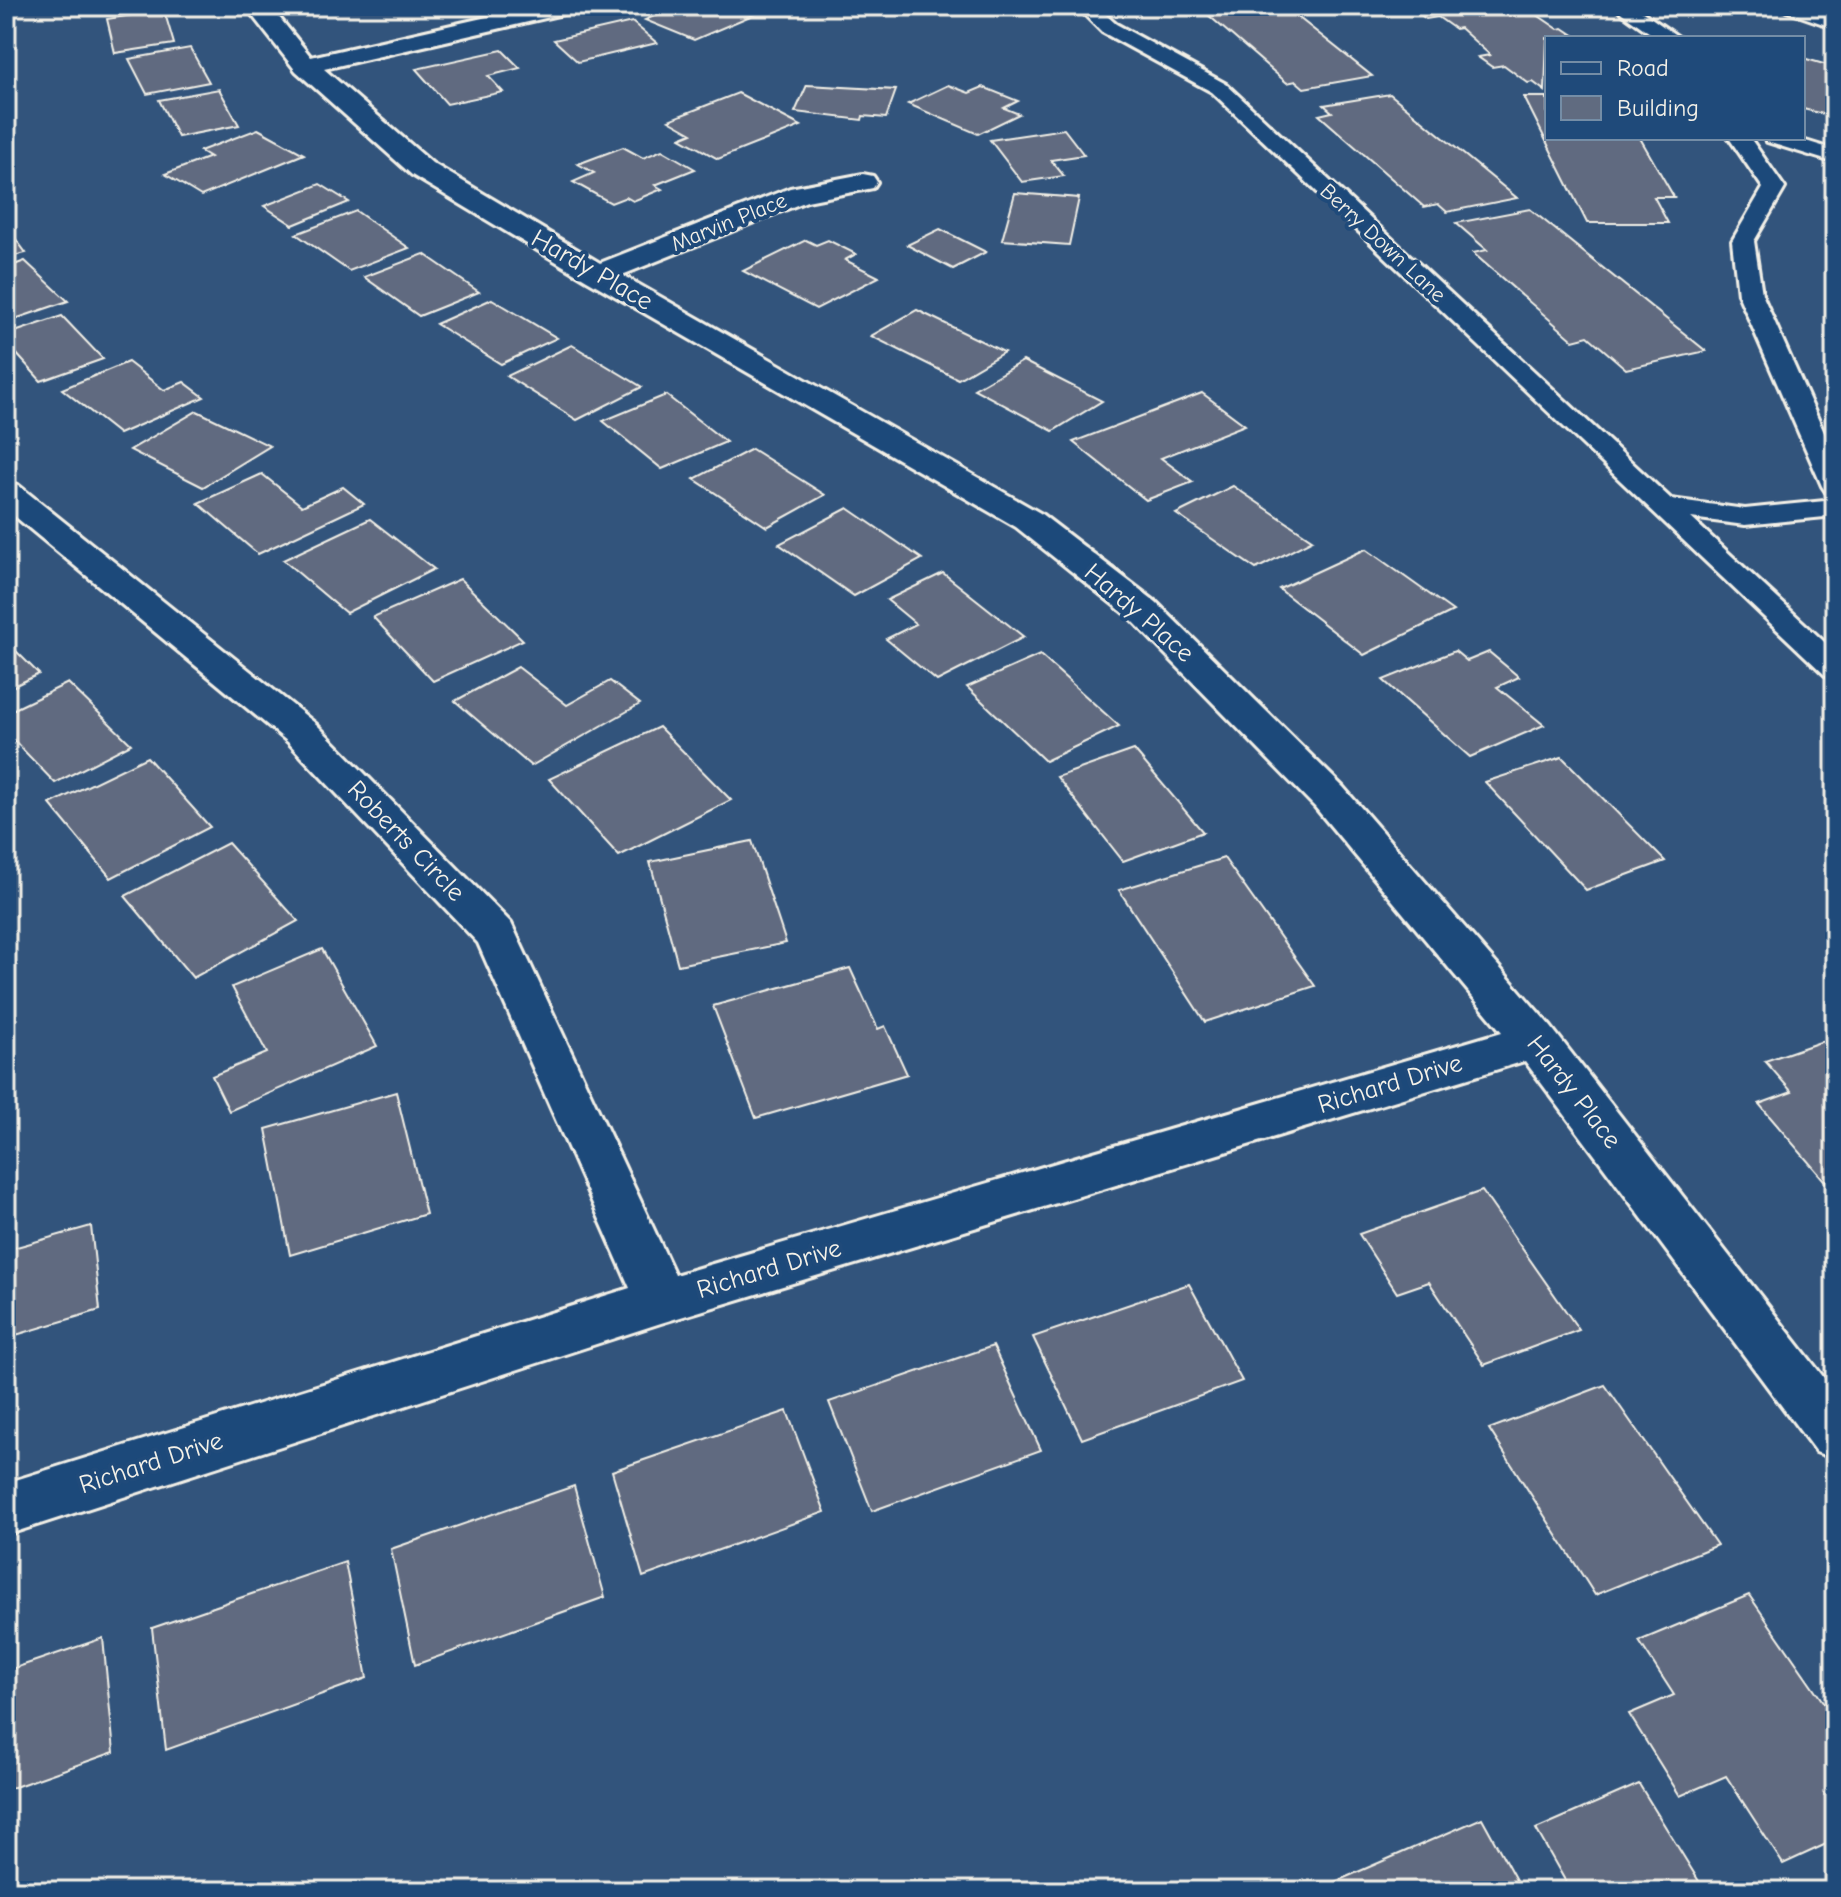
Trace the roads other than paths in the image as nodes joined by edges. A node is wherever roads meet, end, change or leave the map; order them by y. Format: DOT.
graph roads {
  1 [pos="257,6"];
  2 [pos="567,6"];
  3 [pos="1085,6"];
  4 [pos="1621,6"];
  5 [pos="1795,6"];
  6 [pos="1835,21"];
  7 [pos="1667,36"];
  8 [pos="305,66"];
  9 [pos="1740,140"];
  10 [pos="1780,140"];
  11 [pos="1835,157"];
  12 [pos="863,182"];
  13 [pos="598,274"];
  14 [pos="1835,486"];
  15 [pos="6,492"];
  16 [pos="1663,506"];
  17 [pos="1835,508"];
  18 [pos="1835,668"];
  19 [pos="1535,1040"];
  20 [pos="661,1301"];
  21 [pos="1835,1434"];
  22 [pos="6,1509"];
  1 -- 8 [label="street, Hardy Place"];
  2 -- 8 [label="street"];
  3 -- 16 [label="lane, Berry Down Lane"];
  4 -- 7 [label="lane"];
  5 -- 6 [label="street"];
  8 -- 13 [label="street, Hardy Place"];
  9 -- 14 [label="lane"];
  10 -- 11 [label="lane"];
  12 -- 13 [label="street, Marvin Place"];
  13 -- 19 [label="street, Hardy Place"];
  15 -- 20 [label="street, Roberts Circle"];
  16 -- 17 [label="lane"];
  16 -- 18 [label="lane, Berry Down Lane"];
  19 -- 20 [label="street, Richard Drive"];
  19 -- 21 [label="street, Hardy Place"];
  20 -- 22 [label="street, Richard Drive"];
}
